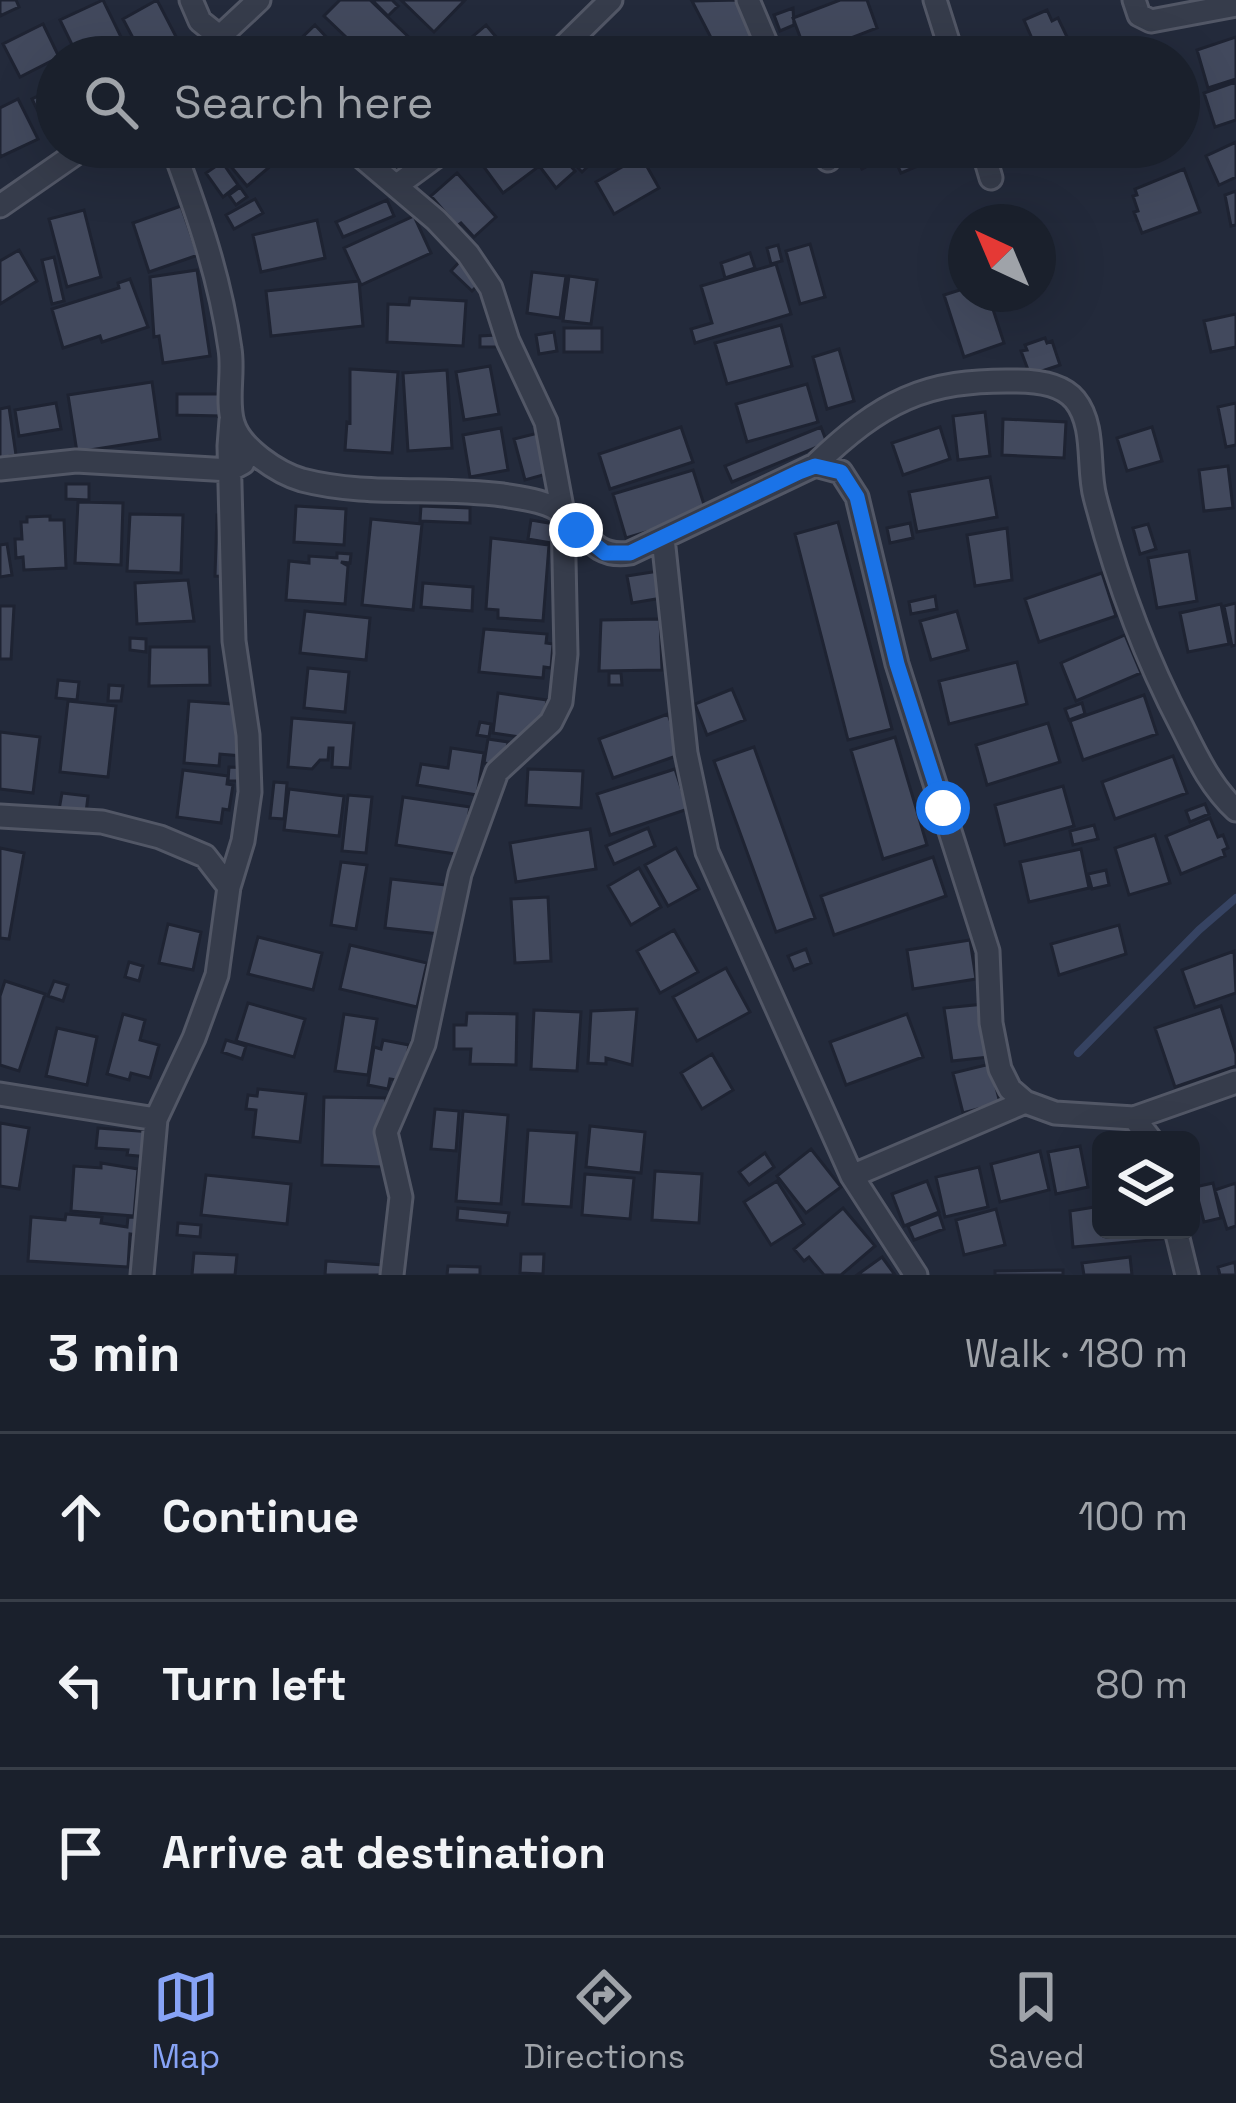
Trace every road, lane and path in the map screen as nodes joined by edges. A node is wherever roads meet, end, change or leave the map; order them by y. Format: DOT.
graph roads {
  1 [pos="191,0"];
  2 [pos="259,0"];
  3 [pos="611,0"];
  4 [pos="748,0"];
  5 [pos="935,0"];
  6 [pos="1133,0"];
  7 [pos="1236,3"];
  8 [pos="219,36"];
  9 [pos="221,36"];
  10 [pos="574,36"];
  11 [pos="763,36"];
  12 [pos="946,36"];
  13 [pos="55,168"];
  14 [pos="181,168"];
  15 [pos="374,168"];
  16 [pos="420,168"];
  17 [pos="988,168"];
  18 [pos="991,178"];
  19 [pos="395,186"];
  20 [pos="0,206"];
  21 [pos="231,420"];
  22 [pos="260,455"];
  23 [pos="815,466"];
  24 [pos="0,470"];
  25 [pos="230,470"];
  26 [pos="563,513"];
  27 [pos="663,538"];
  28 [pos="1236,810"];
  29 [pos="0,816"];
  30 [pos="243,841"];
  31 [pos="205,856"];
  32 [pos="229,887"];
  33 [pos="1236,1082"];
  34 [pos="0,1094"];
  35 [pos="1025,1102"];
  36 [pos="1134,1118"];
  37 [pos="156,1119"];
  38 [pos="1144,1131"];
  39 [pos="852,1176"];
  40 [pos="1178,1239"];
  41 [pos="142,1275"];
  42 [pos="392,1275"];
  43 [pos="916,1275"];
  44 [pos="1187,1275"];
  1 -- 8 [label="street"];
  2 -- 9 [label="street"];
  3 -- 10 [label="street"];
  4 -- 11 [label="street"];
  5 -- 12 [label="street"];
  6 -- 7 [label="street"];
  13 -- 20 [label="street"];
  14 -- 21 [label="street"];
  15 -- 19 [label="street"];
  16 -- 19 [label="street"];
  17 -- 18 [label="street"];
  19 -- 26 [label="street"];
  21 -- 22 [label="street"];
  21 -- 25 [label="street"];
  22 -- 25 [label="street"];
  22 -- 26 [label="street"];
  23 -- 27 [label="street"];
  23 -- 28 [label="street"];
  23 -- 35 [label="street"];
  24 -- 25 [label="street"];
  25 -- 30 [label="street"];
  26 -- 27 [label="street"];
  26 -- 42 [label="street"];
  27 -- 39 [label="street"];
  29 -- 31 [label="street"];
  30 -- 31 [label="street"];
  30 -- 32 [label="street"];
  31 -- 32 [label="street"];
  32 -- 37 [label="street"];
  33 -- 36 [label="street"];
  34 -- 37 [label="street"];
  35 -- 36 [label="street"];
  35 -- 39 [label="street"];
  36 -- 38 [label="street"];
  37 -- 41 [label="street"];
  39 -- 43 [label="street"];
  40 -- 44 [label="street"];
}
